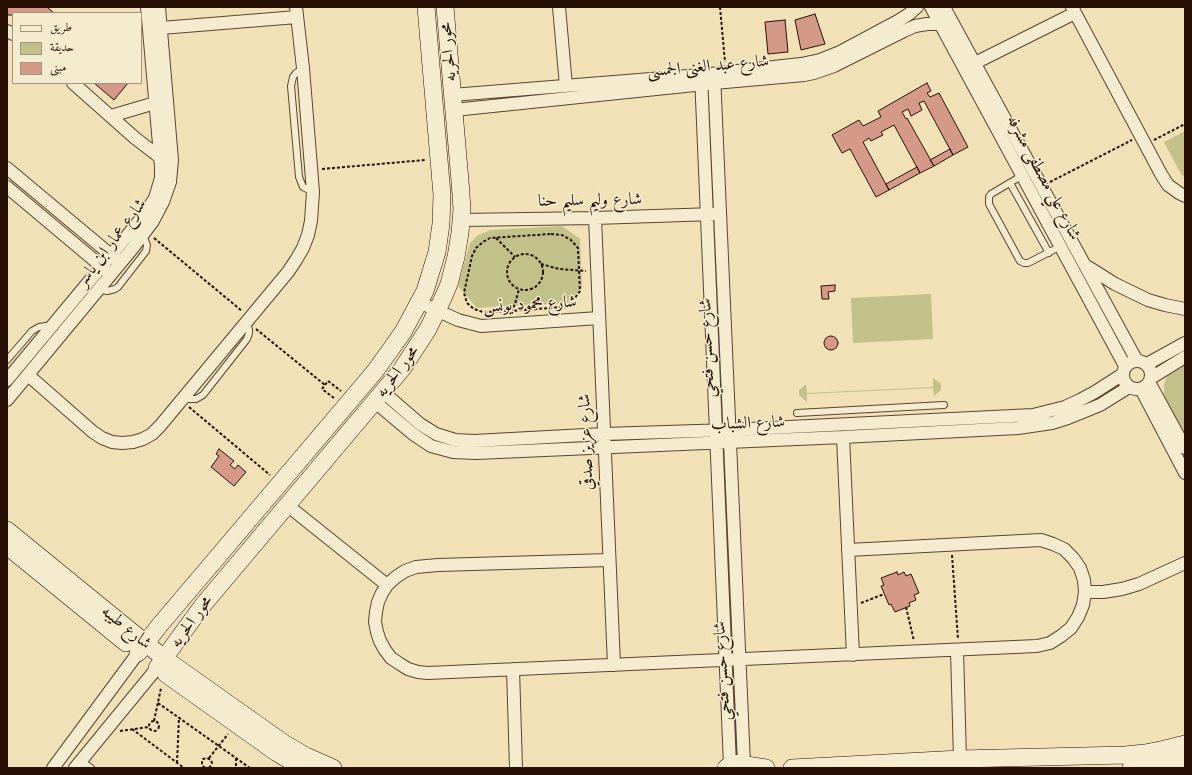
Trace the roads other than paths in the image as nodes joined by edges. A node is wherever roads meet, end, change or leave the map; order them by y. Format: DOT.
graph roads {
  1 [pos="147,7"];
  2 [pos="159,7"];
  3 [pos="426,7"];
  4 [pos="445,7"];
  5 [pos="560,7"];
  6 [pos="917,7"];
  7 [pos="931,7"];
  8 [pos="944,7"];
  9 [pos="1073,10"];
  10 [pos="297,12"];
  11 [pos="940,24"];
  12 [pos="954,26"];
  13 [pos="160,28"];
  14 [pos="975,63"];
  15 [pos="303,68"];
  16 [pos="714,78"];
  17 [pos="701,80"];
  18 [pos="74,84"];
  19 [pos="566,86"];
  20 [pos="453,102"];
  21 [pos="155,103"];
  22 [pos="111,116"];
  23 [pos="161,158"];
  24 [pos="7,168"];
  25 [pos="1023,175"];
  26 [pos="1010,183"];
  27 [pos="7,187"];
  28 [pos="313,192"];
  29 [pos="1185,196"];
  30 [pos="713,214"];
  31 [pos="595,218"];
  32 [pos="461,220"];
  33 [pos="144,233"];
  34 [pos="1061,246"];
  35 [pos="1048,253"];
  36 [pos="111,255"];
  37 [pos="121,263"];
  38 [pos="1085,265"];
  39 [pos="102,267"];
  40 [pos="112,274"];
  41 [pos="99,289"];
  42 [pos="420,302"];
  43 [pos="1185,309"];
  44 [pos="437,311"];
  45 [pos="599,318"];
  46 [pos="52,325"];
  47 [pos="1185,343"];
  48 [pos="1185,357"];
  49 [pos="7,360"];
  50 [pos="1142,362"];
  51 [pos="1124,370"];
  52 [pos="28,375"];
  53 [pos="7,380"];
  54 [pos="1143,384"];
  55 [pos="379,397"];
  56 [pos="7,400"];
  57 [pos="944,405"];
  58 [pos="797,413"];
  59 [pos="604,434"];
  60 [pos="724,434"];
  61 [pos="843,438"];
  62 [pos="716,443"];
  63 [pos="605,447"];
  64 [pos="1185,448"];
  65 [pos="1185,473"];
  66 [pos="287,505"];
  67 [pos="7,530"];
  68 [pos="7,546"];
  69 [pos="848,550"];
  70 [pos="610,560"];
  71 [pos="1185,563"];
  72 [pos="387,585"];
  73 [pos="1085,592"];
  74 [pos="142,648"];
  75 [pos="958,650"];
  76 [pos="853,655"];
  77 [pos="739,659"];
  78 [pos="726,660"];
  79 [pos="161,663"];
  80 [pos="614,665"];
  81 [pos="513,669"];
  82 [pos="1185,744"];
  83 [pos="1185,758"];
  84 [pos="960,759"];
  85 [pos="82,766"];
  86 [pos="739,766"];
  87 [pos="53,768"];
  88 [pos="303,768"];
  89 [pos="333,768"];
  90 [pos="516,768"];
  91 [pos="766,768"];
  92 [pos="792,768"];
  93 [pos="1132,768"];
  1 -- 21 [label="street, شارع عمار ابن ياسر"];
  2 -- 13 [label="street, شارع عمار ابن ياسر"];
  3 -- 42 [label="main road, محور الحريه"];
  4 -- 20 [label="main road, محور الحريه"];
  5 -- 19 [label="street"];
  6 -- 16 [label="street, شارع عبد الغنى الجمسى"];
  7 -- 11 [label="street, شارع علي مصطفى مشرفه"];
  8 -- 12 [label="street, شارع علي مصطفى مشرفه"];
  9 -- 14 [label="street"];
  9 -- 29 [label="street"];
  10 -- 13 [label="street"];
  10 -- 15 [label="street"];
  11 -- 12 [label="street, شارع عبد الغنى الجمسى"];
  11 -- 16 [label="street, شارع عبد الغنى الجمسى"];
  11 -- 25 [label="street, شارع علي مصطفى مشرفه"];
  12 -- 14 [label="street, شارع علي مصطفى مشرفه"];
  13 -- 33 [label="street, شارع عمار ابن ياسر"];
  14 -- 38 [label="street, شارع علي مصطفى مشرفه"];
  15 -- 28 [label="street"];
  15 -- 28 [label="lane"];
  16 -- 17 [label="street, شارع عبد الغنى الجمسى"];
  16 -- 30 [label="street, شارع حسن فتحي"];
  17 -- 19 [label="street, شارع عبد الغنى الجمسى"];
  17 -- 20 [label="street, شارع عبد الغنى الجمسى"];
  17 -- 30 [label="street, شارع حسن فتحي"];
  18 -- 22 [label="street"];
  19 -- 20 [label="street, شارع عبد الغنى الجمسى"];
  20 -- 32 [label="main road, محور الحريه"];
  21 -- 22 [label="street"];
  21 -- 23 [label="street, شارع عمار ابن ياسر"];
  22 -- 23 [label="street"];
  23 -- 36 [label="street, شارع عمار ابن ياسر"];
  24 -- 36 [label="street"];
  25 -- 26 [label="lane"];
  25 -- 34 [label="street, شارع علي مصطفى مشرفه"];
  26 -- 35 [label="lane"];
  26 -- 35 [label="lane"];
  27 -- 39 [label="street"];
  28 -- 52 [label="street"];
  30 -- 31 [label="street, شارع وليم سليم حنا"];
  30 -- 60 [label="street, شارع حسن فتحي"];
  31 -- 32 [label="street, شارع وليم سليم حنا"];
  31 -- 45 [label="street, شارع عزيز صدقي"];
  32 -- 44 [label="main road, محور الحريه"];
  33 -- 37 [label="street, شارع عمار ابن ياسر"];
  33 -- 41 [label="lane"];
  34 -- 35 [label="lane"];
  34 -- 51 [label="street, شارع علي مصطفى مشرفه"];
  36 -- 37 [label="street"];
  36 -- 39 [label="street, شارع عمار ابن ياسر"];
  37 -- 40 [label="street, شارع عمار ابن ياسر"];
  38 -- 43 [label="street"];
  38 -- 50 [label="street, شارع علي مصطفى مشرفه"];
  39 -- 40 [label="street"];
  39 -- 46 [label="street, شارع عمار ابن ياسر"];
  40 -- 41 [label="street, شارع عمار ابن ياسر"];
  41 -- 52 [label="street, شارع عمار ابن ياسر"];
  42 -- 44 [label="street, شارع محمود يونس"];
  42 -- 74 [label="main road, محور الحريه"];
  44 -- 45 [label="street, شارع محمود يونس"];
  44 -- 55 [label="main road, محور الحريه"];
  45 -- 59 [label="street, شارع عزيز صدقي"];
  46 -- 49 [label="lane"];
  46 -- 53 [label="street, شارع عمار ابن ياسر"];
  47 -- 50 [label="street"];
  48 -- 54 [label="street, شارع الشباب"];
  50 -- 51 [label="street"];
  50 -- 54 [label="street"];
  51 -- 54 [label="street"];
  51 -- 60 [label="street, شارع الشباب"];
  52 -- 56 [label="street, شارع عمار ابن ياسر"];
  54 -- 61 [label="street, شارع الشباب"];
  54 -- 64 [label="street"];
  54 -- 65 [label="street"];
  55 -- 59 [label="street, شارع الشباب"];
  55 -- 63 [label="street, شارع الشباب"];
  55 -- 66 [label="main road, محور الحريه"];
  57 -- 58 [label="lane"];
  59 -- 60 [label="street, شارع الشباب"];
  59 -- 63 [label="street, شارع عزيز صدقي"];
  60 -- 61 [label="street, شارع الشباب"];
  60 -- 62 [label="street, شارع حسن فتحي"];
  60 -- 77 [label="street, شارع حسن فتحي"];
  61 -- 69 [label="street"];
  62 -- 63 [label="street, شارع الشباب"];
  62 -- 78 [label="street, شارع حسن فتحي"];
  63 -- 70 [label="street, شارع عزيز صدقي"];
  66 -- 72 [label="street"];
  66 -- 79 [label="main road, محور الحريه"];
  67 -- 74 [label="main road, شارع طيبه"];
  68 -- 74 [label="main road, شارع طيبه"];
  69 -- 73 [label="street"];
  69 -- 76 [label="street"];
  70 -- 72 [label="street"];
  70 -- 80 [label="street, شارع عزيز صدقي"];
  71 -- 73 [label="street"];
  72 -- 81 [label="street"];
  73 -- 75 [label="street"];
  74 -- 79 [label="main road, شارع طيبه"];
  74 -- 87 [label="street"];
  75 -- 76 [label="street"];
  75 -- 84 [label="street"];
  76 -- 77 [label="street"];
  77 -- 78 [label="street"];
  77 -- 86 [label="street, شارع حسن فتحي"];
  78 -- 80 [label="street"];
  78 -- 86 [label="street, شارع حسن فتحي"];
  79 -- 85 [label="street"];
  79 -- 88 [label="main road, شارع طيبه"];
  79 -- 89 [label="main road, شارع طيبه"];
  80 -- 81 [label="street"];
  81 -- 90 [label="street"];
  82 -- 84 [label="main road"];
  83 -- 93 [label="main road"];
  84 -- 92 [label="main road"];
  86 -- 91 [label="main road"];
}
